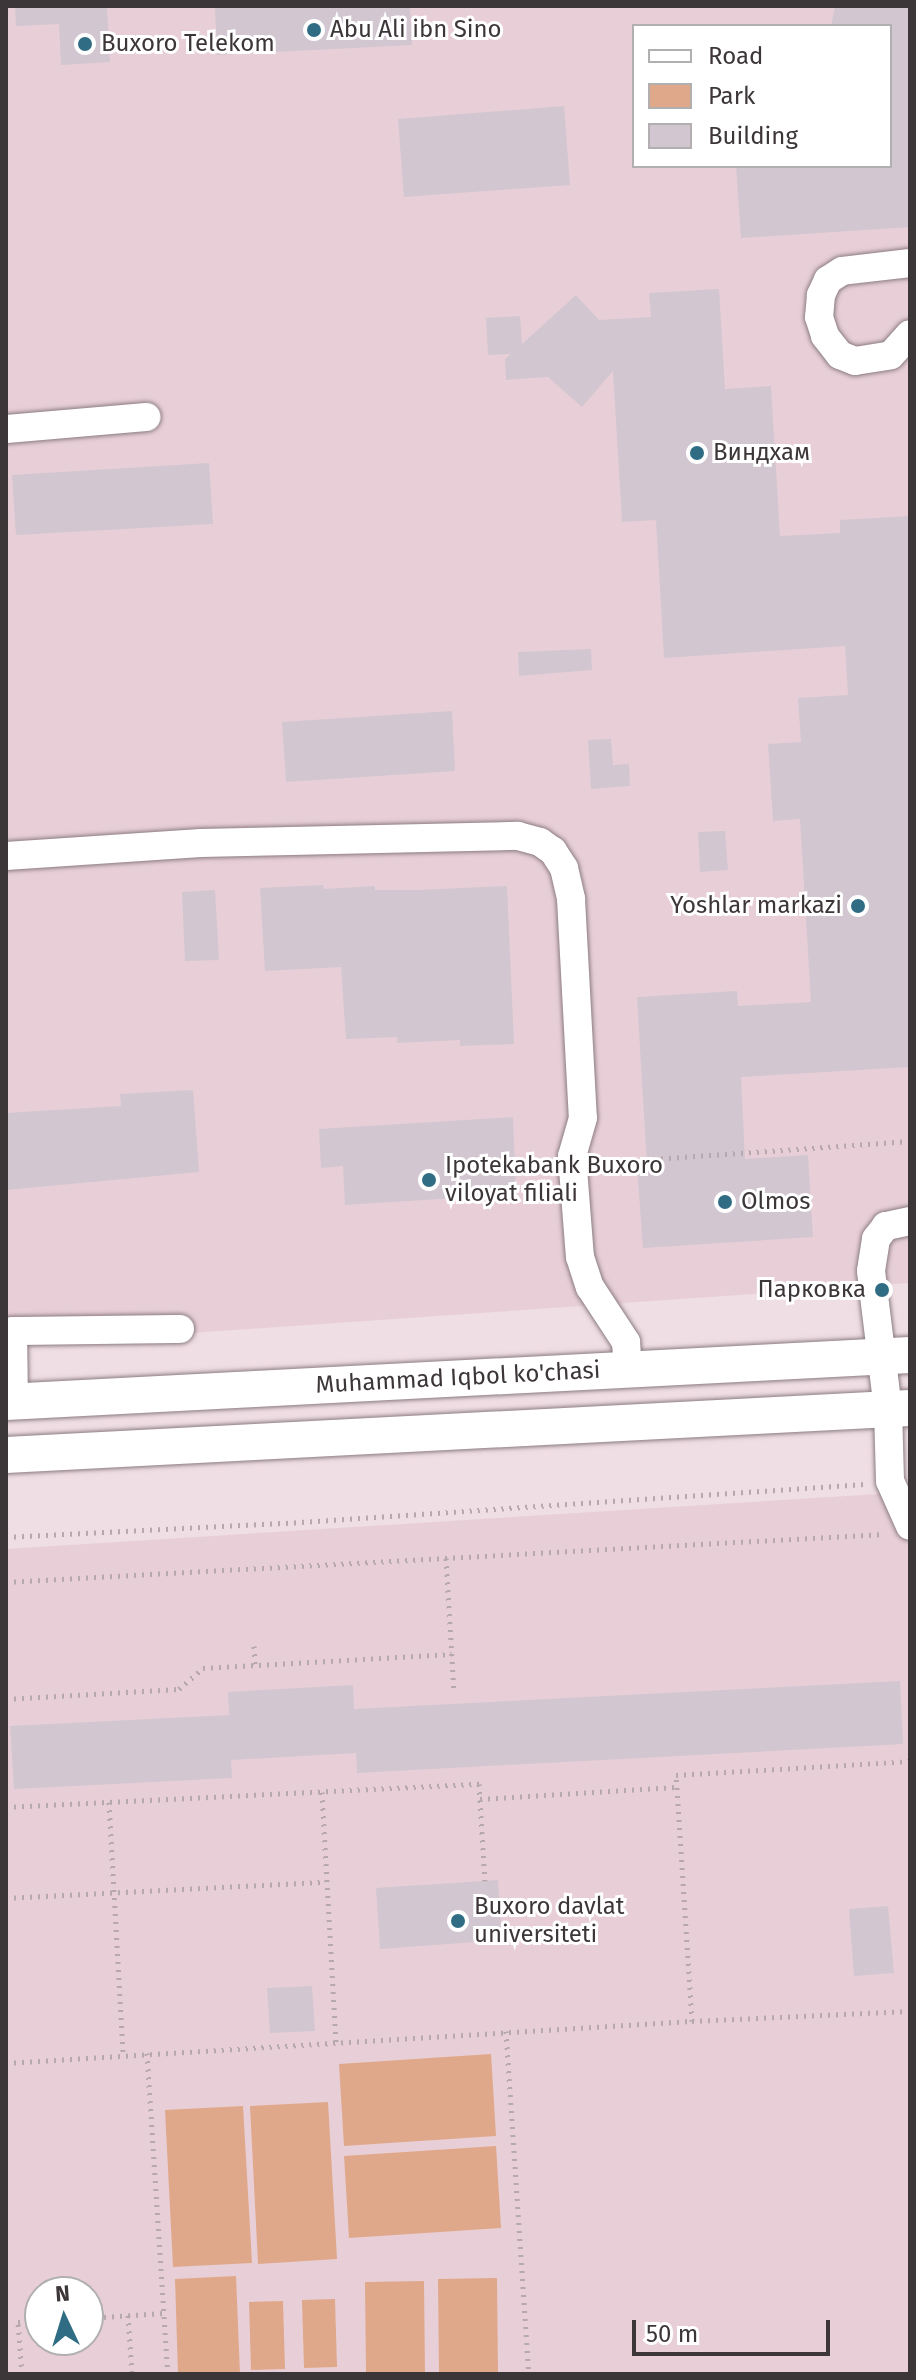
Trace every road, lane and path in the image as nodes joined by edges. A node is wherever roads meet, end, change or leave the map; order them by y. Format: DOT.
graph roads {
  1 [pos="910,263"];
  2 [pos="910,334"];
  3 [pos="146,417"];
  4 [pos="6,429"];
  5 [pos="6,856"];
  6 [pos="910,1141"];
  7 [pos="572,1164"];
  8 [pos="910,1221"];
  9 [pos="180,1329"];
  10 [pos="896,1356"];
  11 [pos="628,1369"];
  12 [pos="10,1402"];
  13 [pos="899,1409"];
  14 [pos="6,1455"];
  15 [pos="890,1481"];
  16 [pos="902,1530"];
  17 [pos="6,1537"];
  18 [pos="446,1558"];
  19 [pos="6,1582"];
  20 [pos="254,1646"];
  21 [pos="452,1654"];
  22 [pos="255,1665"];
  23 [pos="454,1691"];
  24 [pos="6,1699"];
  25 [pos="910,1761"];
  26 [pos="676,1787"];
  27 [pos="322,1792"];
  28 [pos="480,1799"];
  29 [pos="109,1802"];
  30 [pos="6,1807"];
  31 [pos="485,1881"];
  32 [pos="326,1882"];
  33 [pos="114,1893"];
  34 [pos="6,1898"];
  35 [pos="910,2011"];
  36 [pos="692,2021"];
  37 [pos="506,2031"];
  38 [pos="336,2042"];
  39 [pos="147,2053"];
  40 [pos="123,2054"];
  41 [pos="6,2063"];
  42 [pos="164,2313"];
  43 [pos="128,2315"];
  44 [pos="104,2317"];
  45 [pos="24,2321"];
  46 [pos="22,2374"];
  47 [pos="132,2374"];
  48 [pos="168,2374"];
  49 [pos="529,2374"];
  1 -- 2 [label="lane"];
  3 -- 4 [label="lane"];
  5 -- 7 [label="lane"];
  6 -- 7 [label="path"];
  7 -- 11 [label="lane"];
  8 -- 10 [label="lane"];
  9 -- 12 [label="lane"];
  10 -- 11 [label="main road, Muhammad Iqbol ko'chasi"];
  10 -- 13 [label="lane"];
  11 -- 12 [label="main road, Muhammad Iqbol ko'chasi"];
  13 -- 14 [label="main road"];
  13 -- 15 [label="lane"];
  15 -- 16 [label="lane"];
  15 -- 17 [label="path"];
  16 -- 18 [label="path"];
  18 -- 19 [label="path"];
  18 -- 21 [label="path"];
  20 -- 22 [label="path"];
  21 -- 22 [label="path"];
  21 -- 23 [label="path"];
  22 -- 24 [label="path"];
  25 -- 26 [label="path"];
  26 -- 28 [label="path"];
  26 -- 36 [label="path"];
  27 -- 28 [label="path"];
  27 -- 29 [label="path"];
  27 -- 32 [label="path"];
  28 -- 31 [label="path"];
  29 -- 30 [label="path"];
  29 -- 33 [label="path"];
  32 -- 33 [label="path"];
  32 -- 38 [label="path"];
  33 -- 34 [label="path"];
  33 -- 40 [label="path"];
  35 -- 36 [label="path"];
  36 -- 37 [label="path"];
  37 -- 38 [label="path"];
  37 -- 49 [label="path"];
  38 -- 39 [label="path"];
  39 -- 40 [label="path"];
  39 -- 42 [label="path"];
  40 -- 41 [label="path"];
  42 -- 43 [label="path"];
  42 -- 48 [label="path"];
  43 -- 44 [label="path"];
  43 -- 47 [label="path"];
  45 -- 46 [label="path"];
}
